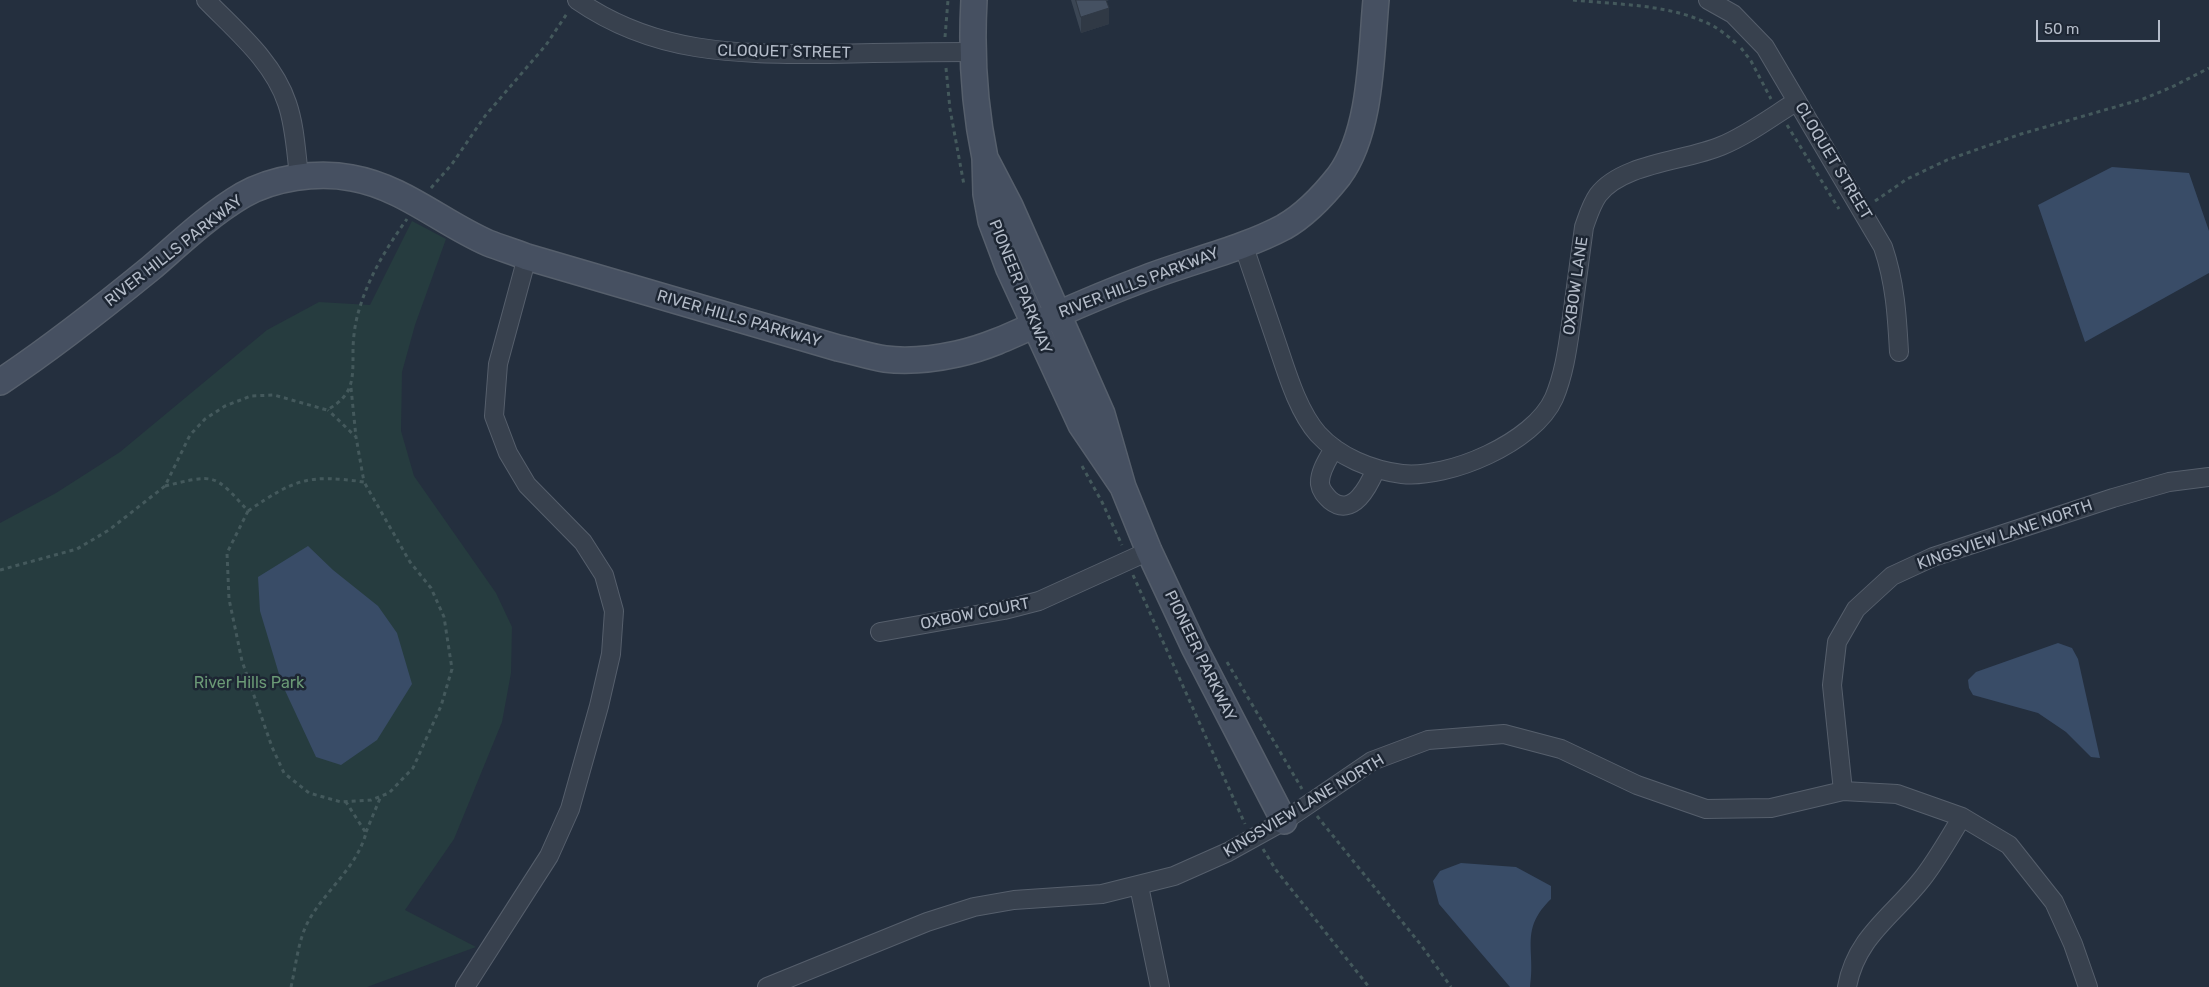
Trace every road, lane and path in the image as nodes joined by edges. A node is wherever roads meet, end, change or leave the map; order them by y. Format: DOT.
graph roads {
  1 [pos="206,0"];
  2 [pos="974,0"];
  3 [pos="1376,0"];
  4 [pos="1573,0"];
  5 [pos="1708,0"];
  6 [pos="573,6"];
  7 [pos="971,52"];
  8 [pos="2209,68"];
  9 [pos="1798,101"];
  10 [pos="1773,102"];
  11 [pos="1786,124"];
  12 [pos="985,158"];
  13 [pos="299,176"];
  14 [pos="430,190"];
  15 [pos="1873,203"];
  16 [pos="1841,213"];
  17 [pos="406,221"];
  18 [pos="1243,244"];
  19 [pos="527,257"];
  20 [pos="1058,314"];
  21 [pos="1034,326"];
  22 [pos="1899,352"];
  23 [pos="0,382"];
  24 [pos="351,386"];
  25 [pos="327,410"];
  26 [pos="356,437"];
  27 [pos="1334,448"];
  28 [pos="1376,469"];
  29 [pos="2209,476"];
  30 [pos="364,482"];
  31 [pos="165,486"];
  32 [pos="1123,487"];
  33 [pos="248,511"];
  34 [pos="1149,551"];
  35 [pos="0,570"];
  36 [pos="880,632"];
  37 [pos="1228,662"];
  38 [pos="1843,791"];
  39 [pos="382,796"];
  40 [pos="346,802"];
  41 [pos="1309,802"];
  42 [pos="1962,818"];
  43 [pos="1284,821"];
  44 [pos="366,833"];
  45 [pos="1139,886"];
  46 [pos="291,987"];
  47 [pos="465,987"];
  48 [pos="767,987"];
  49 [pos="1160,987"];
  50 [pos="1451,987"];
  51 [pos="1847,987"];
  52 [pos="2088,987"];
  1 -- 13 [label="street"];
  2 -- 7 [label="street, PIONEER PARKWAY"];
  3 -- 18 [label="street, RIVER HILLS PARKWAY"];
  4 -- 10 [label="path"];
  5 -- 9 [label="street, CLOQUET STREET"];
  6 -- 7 [label="street, CLOQUET STREET"];
  6 -- 14 [label="path"];
  7 -- 12 [label="street, PIONEER PARKWAY"];
  8 -- 15 [label="path"];
  9 -- 22 [label="street, CLOQUET STREET"];
  9 -- 28 [label="street, OXBOW LANE"];
  11 -- 16 [label="path"];
  12 -- 20 [label="street, PIONEER PARKWAY"];
  12 -- 21 [label="street, PIONEER PARKWAY"];
  13 -- 19 [label="street, RIVER HILLS PARKWAY"];
  13 -- 23 [label="street, RIVER HILLS PARKWAY"];
  17 -- 24 [label="path"];
  18 -- 20 [label="street, RIVER HILLS PARKWAY"];
  18 -- 27 [label="street, OXBOW LANE"];
  19 -- 21 [label="street, RIVER HILLS PARKWAY"];
  19 -- 47 [label="street"];
  20 -- 21 [label="street, RIVER HILLS PARKWAY"];
  20 -- 32 [label="street, PIONEER PARKWAY"];
  21 -- 32 [label="street, PIONEER PARKWAY"];
  24 -- 25 [label="path"];
  24 -- 26 [label="path"];
  25 -- 26 [label="path"];
  25 -- 31 [label="path"];
  26 -- 30 [label="path"];
  27 -- 28 [label="street, OXBOW LANE"];
  27 -- 28 [label="street"];
  29 -- 38 [label="street, KINGSVIEW LANE NORTH"];
  30 -- 33 [label="path"];
  30 -- 39 [label="path"];
  31 -- 33 [label="path"];
  31 -- 35 [label="path"];
  32 -- 34 [label="street, PIONEER PARKWAY"];
  33 -- 40 [label="path"];
  34 -- 36 [label="street, OXBOW COURT"];
  34 -- 43 [label="street, PIONEER PARKWAY"];
  37 -- 41 [label="path"];
  38 -- 41 [label="street, KINGSVIEW LANE NORTH"];
  38 -- 42 [label="street"];
  39 -- 40 [label="path"];
  39 -- 44 [label="path"];
  40 -- 44 [label="path"];
  41 -- 43 [label="street, KINGSVIEW LANE NORTH"];
  41 -- 50 [label="path"];
  42 -- 51 [label="street"];
  42 -- 52 [label="street"];
  43 -- 45 [label="street, KINGSVIEW LANE NORTH"];
  44 -- 46 [label="path"];
  45 -- 48 [label="street, KINGSVIEW LANE NORTH"];
  45 -- 49 [label="street"];
}
